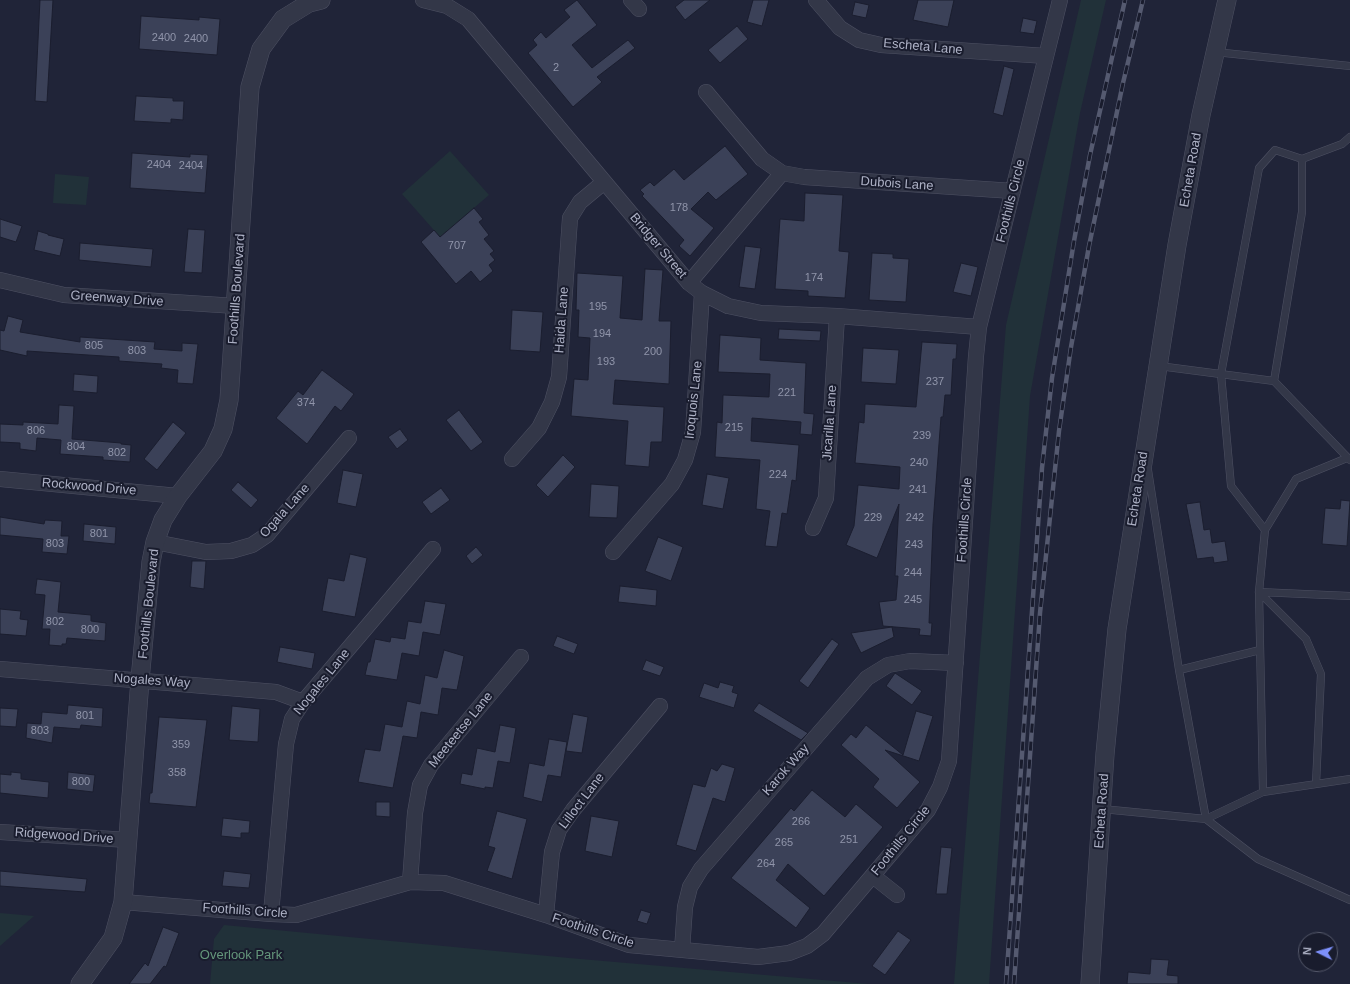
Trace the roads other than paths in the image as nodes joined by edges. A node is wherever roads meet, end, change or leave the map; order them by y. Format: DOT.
graph roads {
  1 [pos="321,0"];
  2 [pos="423,0"];
  3 [pos="816,0"];
  4 [pos="1060,0"];
  5 [pos="1227,0"];
  6 [pos="1214,52"];
  7 [pos="1046,56"];
  8 [pos="1350,66"];
  9 [pos="706,92"];
  10 [pos="1350,137"];
  11 [pos="1302,159"];
  12 [pos="782,173"];
  13 [pos="604,182"];
  14 [pos="1013,191"];
  15 [pos="0,280"];
  16 [pos="689,283"];
  17 [pos="702,293"];
  18 [pos="236,306"];
  19 [pos="837,316"];
  20 [pos="979,327"];
  21 [pos="1158,366"];
  22 [pos="1221,374"];
  23 [pos="1274,381"];
  24 [pos="349,438"];
  25 [pos="1145,448"];
  26 [pos="512,459"];
  27 [pos="1349,459"];
  28 [pos="0,478"];
  29 [pos="178,496"];
  30 [pos="813,528"];
  31 [pos="1265,530"];
  32 [pos="156,542"];
  33 [pos="433,549"];
  34 [pos="612,552"];
  35 [pos="1259,592"];
  36 [pos="1350,596"];
  37 [pos="1260,650"];
  38 [pos="521,657"];
  39 [pos="956,663"];
  40 [pos="0,669"];
  41 [pos="1179,670"];
  42 [pos="140,680"];
  43 [pos="303,702"];
  44 [pos="660,706"];
  45 [pos="1350,779"];
  46 [pos="1316,784"];
  47 [pos="1263,792"];
  48 [pos="1102,810"];
  49 [pos="1206,819"];
  50 [pos="0,832"];
  51 [pos="128,840"];
  52 [pos="873,876"];
  53 [pos="410,882"];
  54 [pos="897,895"];
  55 [pos="1350,900"];
  56 [pos="123,902"];
  57 [pos="272,914"];
  58 [pos="546,916"];
  59 [pos="682,950"];
  60 [pos="80,984"];
  61 [pos="1090,984"];
  1 -- 18 [label="street, Foothills Boulevard"];
  2 -- 13 [label="street, Bridger Street"];
  3 -- 7 [label="street, Escheta Lane"];
  4 -- 7 [label="street, Foothills Circle"];
  5 -- 6 [label="street, Echeta Road"];
  6 -- 8 [label="lane"];
  6 -- 21 [label="street, Echeta Road"];
  7 -- 14 [label="street, Foothills Circle"];
  9 -- 12 [label="street, Dubois Lane"];
  10 -- 11 [label="lane"];
  11 -- 22 [label="lane"];
  11 -- 23 [label="lane"];
  12 -- 14 [label="street, Dubois Lane"];
  12 -- 16 [label="street"];
  13 -- 16 [label="street, Bridger Street"];
  13 -- 26 [label="street, Haida Lane"];
  14 -- 20 [label="street, Foothills Circle"];
  15 -- 18 [label="street, Greenway Drive"];
  16 -- 17 [label="street, Bridger Street"];
  17 -- 19 [label="street, Bridger Street"];
  17 -- 34 [label="street, Iroquois Lane"];
  18 -- 29 [label="street, Foothills Boulevard"];
  19 -- 20 [label="street, Bridger Street"];
  19 -- 30 [label="street, Jicarilla Lane"];
  20 -- 39 [label="street, Foothills Circle"];
  21 -- 22 [label="lane"];
  21 -- 25 [label="street, Echeta Road"];
  22 -- 23 [label="lane"];
  22 -- 31 [label="lane"];
  23 -- 27 [label="lane"];
  24 -- 32 [label="street, Ogala Lane"];
  25 -- 41 [label="lane"];
  25 -- 48 [label="street, Echeta Road"];
  27 -- 31 [label="lane"];
  28 -- 29 [label="street, Rockwood Drive"];
  29 -- 32 [label="street, Foothills Boulevard"];
  31 -- 35 [label="lane"];
  32 -- 42 [label="street, Foothills Boulevard"];
  33 -- 43 [label="street, Nogales Lane"];
  35 -- 36 [label="lane"];
  35 -- 37 [label="lane"];
  35 -- 46 [label="lane"];
  37 -- 41 [label="lane"];
  37 -- 47 [label="lane"];
  38 -- 53 [label="street, Meeteetse Lane"];
  39 -- 52 [label="street, Foothills Circle"];
  39 -- 59 [label="street, Karok Way"];
  40 -- 42 [label="street, Nogales Way"];
  41 -- 49 [label="lane"];
  42 -- 43 [label="street, Nogales Way"];
  42 -- 51 [label="street, Foothills Boulevard"];
  43 -- 57 [label="street, Nogales Lane"];
  44 -- 58 [label="street, Lilloct Lane"];
  45 -- 46 [label="lane"];
  46 -- 47 [label="lane"];
  47 -- 49 [label="lane"];
  48 -- 49 [label="lane"];
  48 -- 61 [label="street, Echeta Road"];
  49 -- 55 [label="lane"];
  50 -- 51 [label="street, Ridgewood Drive"];
  51 -- 56 [label="street, Foothills Boulevard"];
  52 -- 54 [label="street"];
  52 -- 59 [label="street, Foothills Circle"];
  53 -- 57 [label="street, Foothills Circle"];
  53 -- 58 [label="street, Foothills Circle"];
  56 -- 57 [label="street, Foothills Circle"];
  56 -- 60 [label="street, Foothills Boulevard"];
  58 -- 59 [label="street, Foothills Circle"];
}
